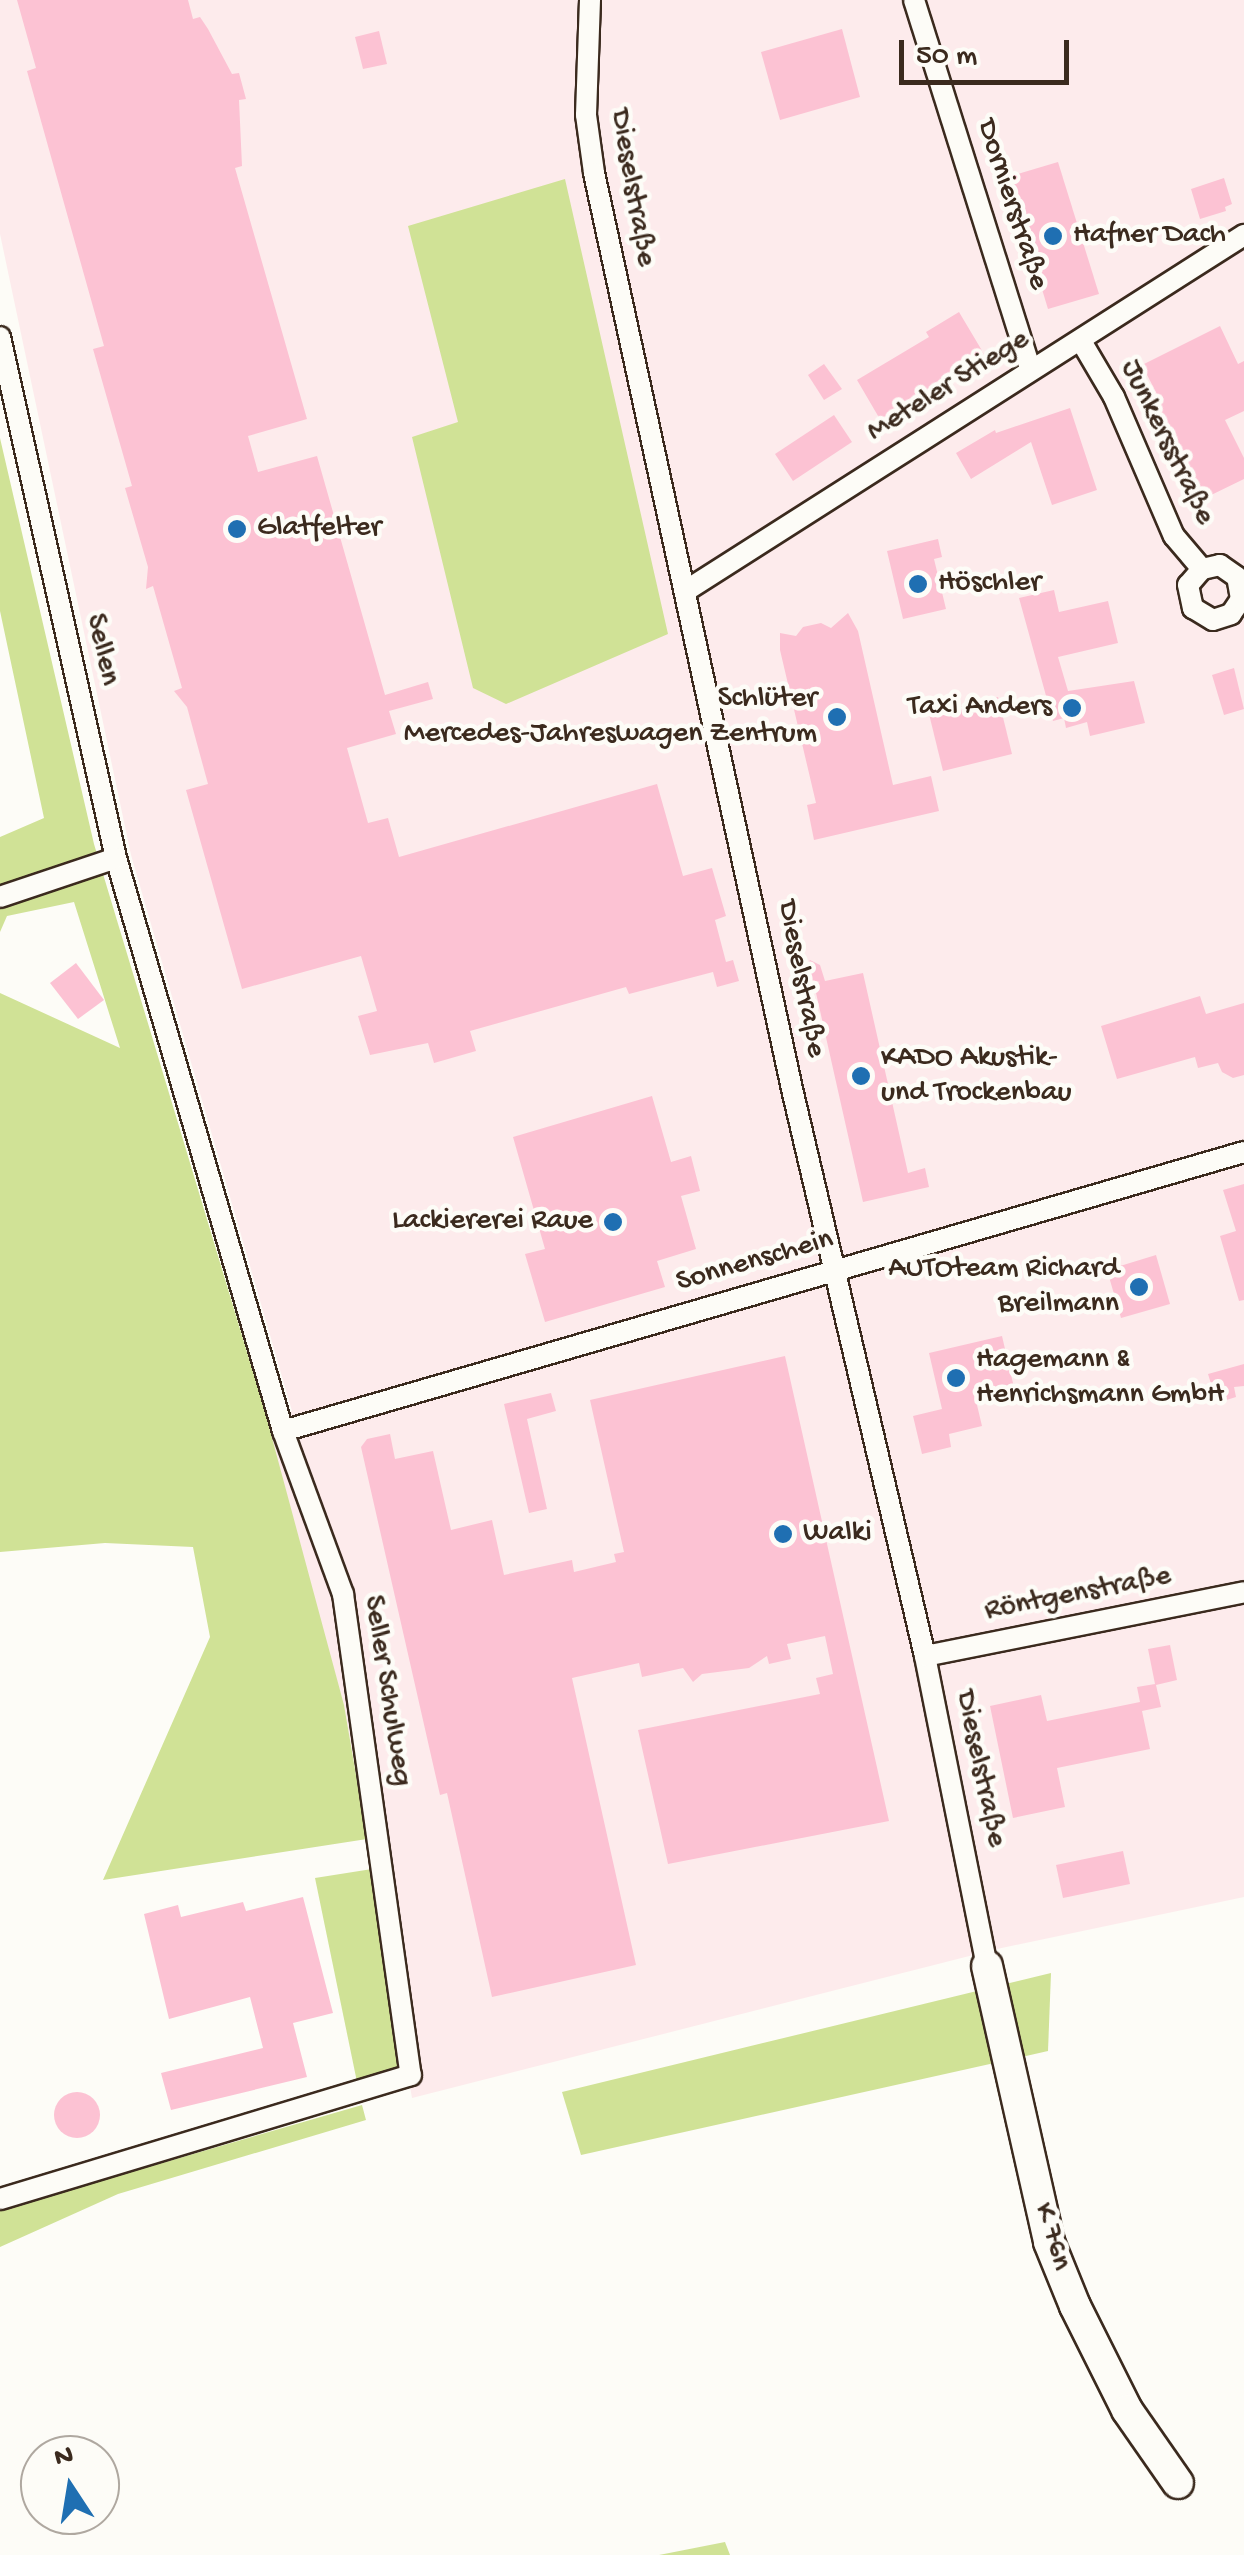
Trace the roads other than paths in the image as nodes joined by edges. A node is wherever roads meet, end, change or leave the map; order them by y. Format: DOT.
graph roads {
  1 [pos="590,0"];
  2 [pos="913,1"];
  3 [pos="1244,236"];
  4 [pos="0,336"];
  5 [pos="1080,341"];
  6 [pos="1030,369"];
  7 [pos="1202,568"];
  8 [pos="687,590"];
  9 [pos="116,858"];
  10 [pos="0,897"];
  11 [pos="1244,1152"];
  12 [pos="838,1271"];
  13 [pos="282,1430"];
  14 [pos="1244,1592"];
  15 [pos="925,1656"];
  16 [pos="988,1966"];
  17 [pos="0,2199"];
  18 [pos="1178,2483"];
  1 -- 8 [label="street, Dieselstraße"];
  2 -- 6 [label="street, Dornierstraße"];
  3 -- 5 [label="street, Meteler Stiege"];
  4 -- 9 [label="street, Sellen"];
  5 -- 6 [label="street, Meteler Stiege"];
  5 -- 7 [label="street, Junkersstraße"];
  6 -- 8 [label="street, Meteler Stiege"];
  8 -- 12 [label="street, Dieselstraße"];
  9 -- 10 [label="street"];
  9 -- 13 [label="street, Seller Schulweg"];
  11 -- 12 [label="street, Sonnenschein"];
  12 -- 13 [label="street, Sonnenschein"];
  12 -- 15 [label="street, Dieselstraße"];
  13 -- 17 [label="street, Seller Schulweg"];
  14 -- 15 [label="street, Röntgenstraße"];
  15 -- 16 [label="street, Dieselstraße"];
  16 -- 18 [label="street, K 76n / K 76n"];
}
